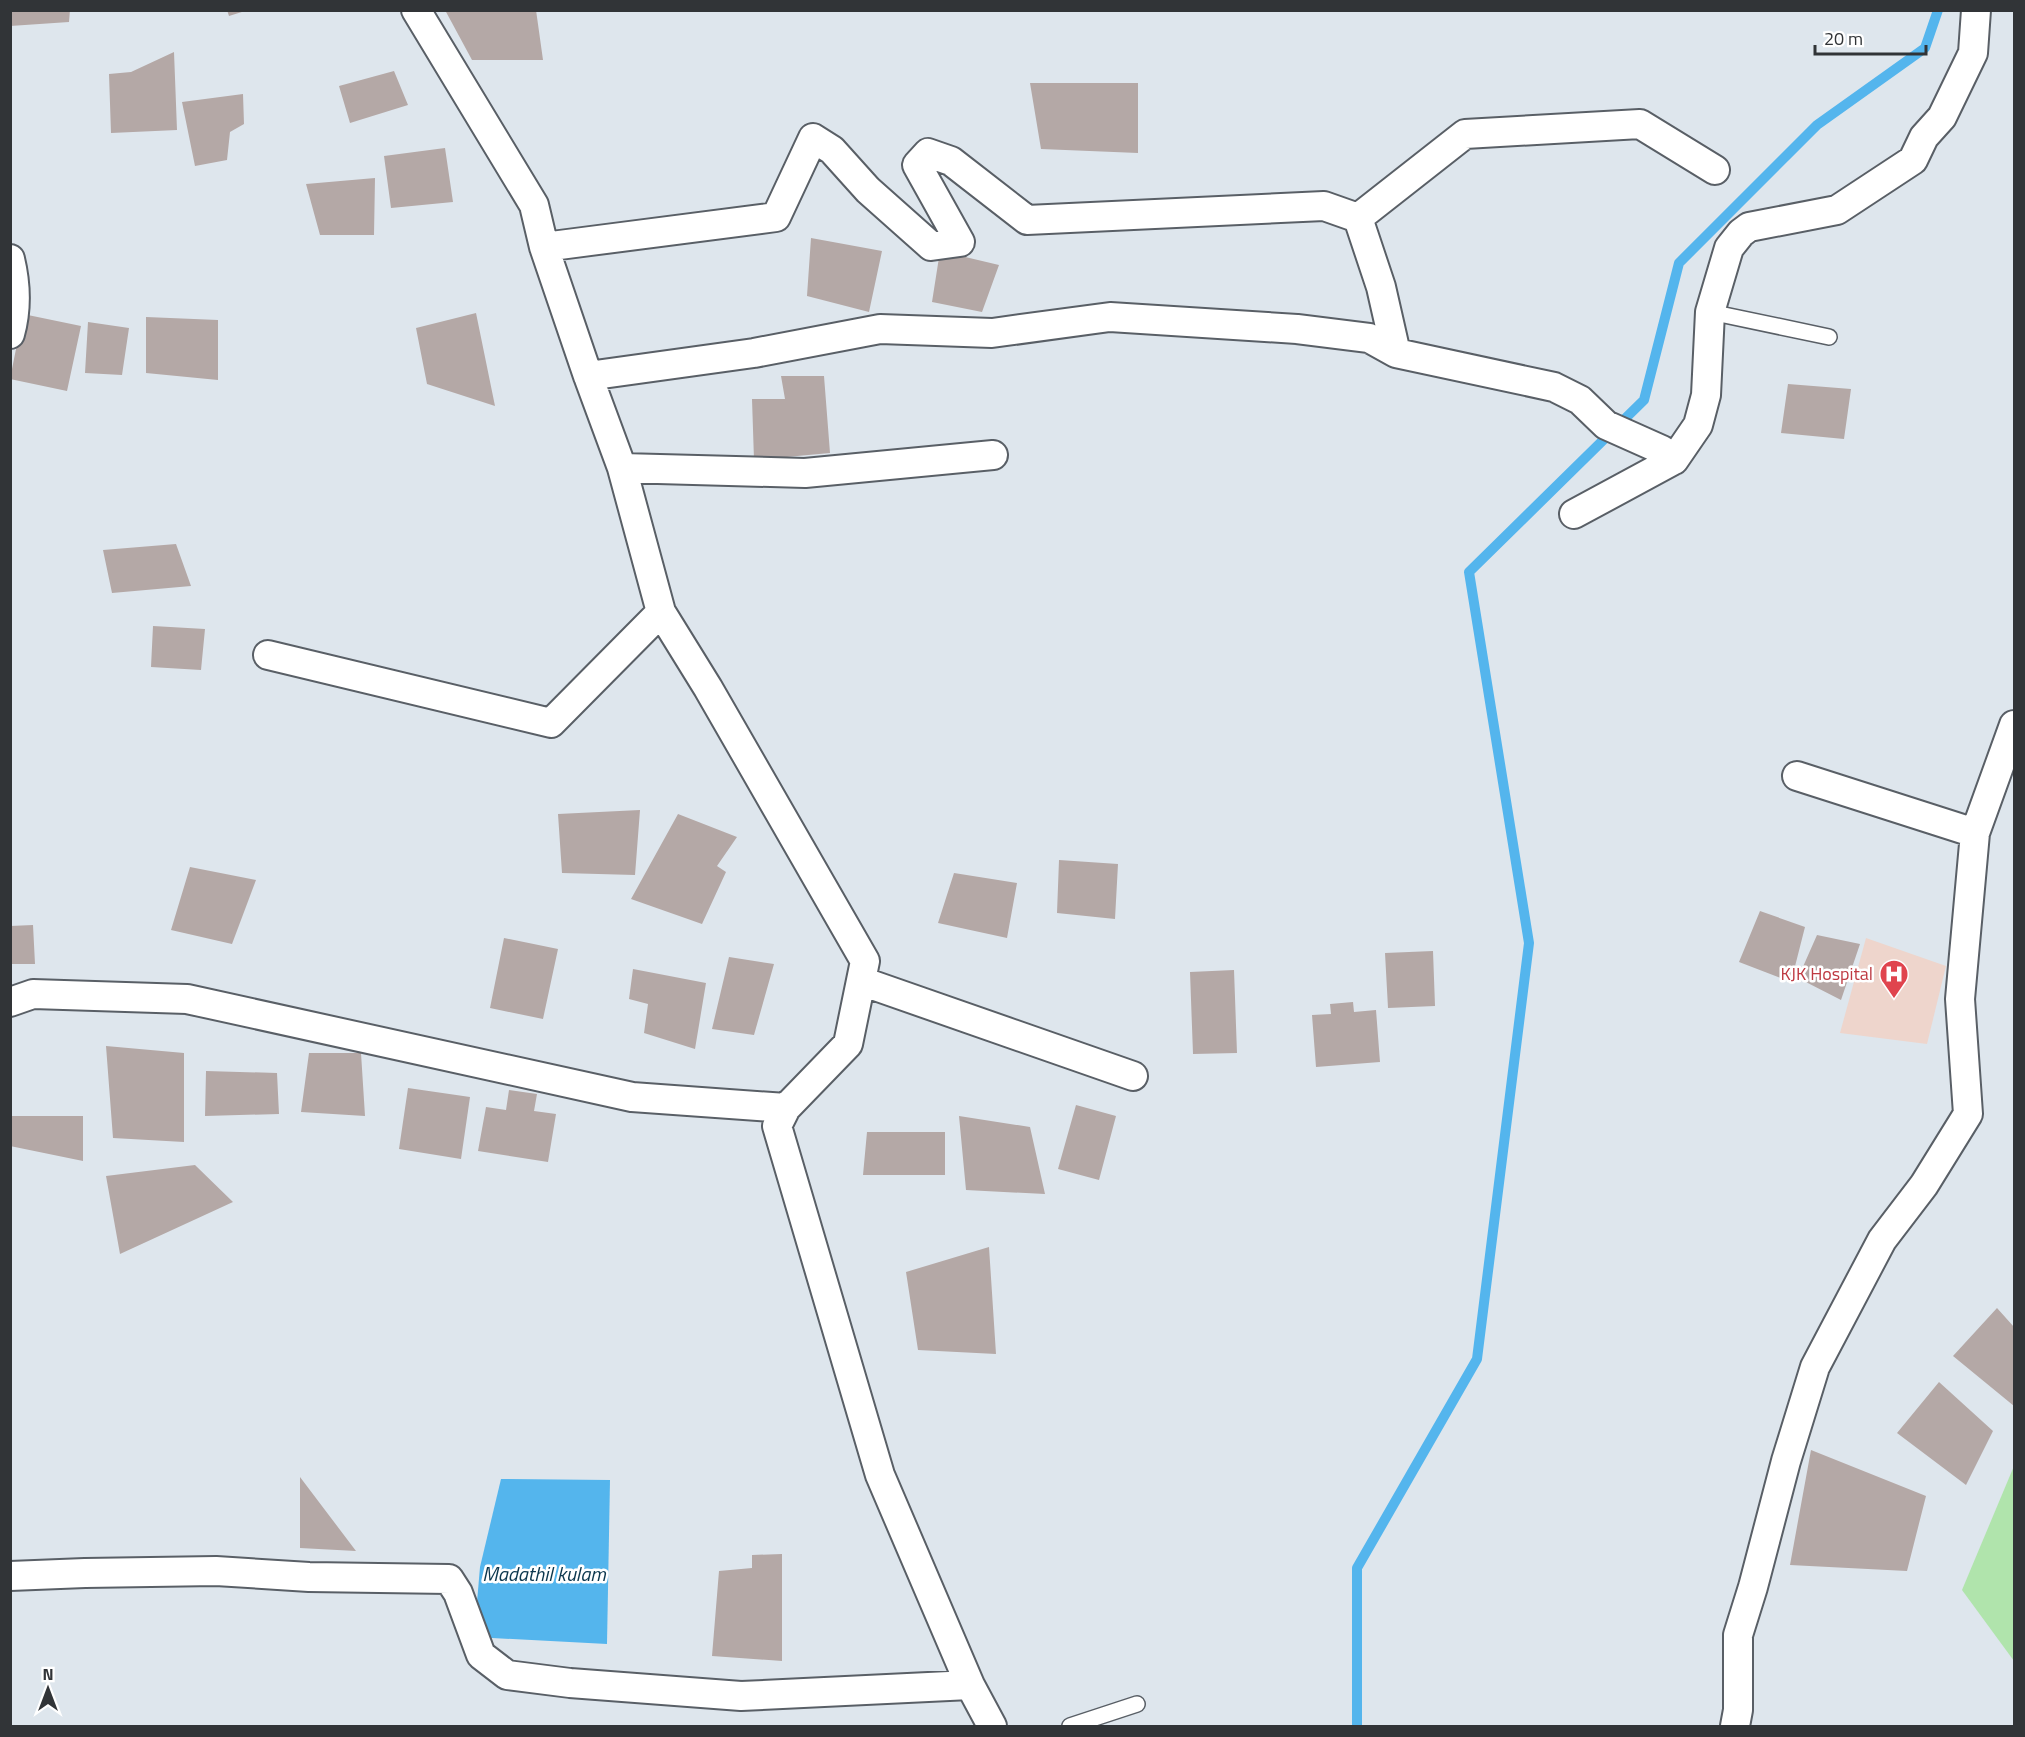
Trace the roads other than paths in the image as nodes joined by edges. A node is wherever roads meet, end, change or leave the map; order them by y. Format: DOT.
graph roads {
  1 [pos="416,10"];
  2 [pos="1976,10"];
  3 [pos="1715,170"];
  4 [pos="1358,218"];
  5 [pos="544,247"];
  6 [pos="10,259"];
  7 [pos="1710,312"];
  8 [pos="10,334"];
  9 [pos="1829,337"];
  10 [pos="1396,353"];
  11 [pos="588,376"];
  12 [pos="993,455"];
  13 [pos="1668,455"];
  14 [pos="622,468"];
  15 [pos="1574,514"];
  16 [pos="661,612"];
  17 [pos="268,655"];
  18 [pos="2014,725"];
  19 [pos="1797,776"];
  20 [pos="1975,832"];
  21 [pos="861,981"];
  22 [pos="10,1002"];
  23 [pos="1133,1076"];
  24 [pos="786,1108"];
  25 [pos="10,1576"];
  26 [pos="970,1685"];
  27 [pos="1137,1704"];
  28 [pos="992,1726"];
  29 [pos="1070,1726"];
  30 [pos="1735,1726"];
  1 -- 5 [label="street"];
  2 -- 7 [label="street"];
  3 -- 4 [label="street"];
  4 -- 5 [label="street"];
  4 -- 10 [label="street"];
  5 -- 11 [label="street"];
  6 -- 8 [label="street"];
  7 -- 9 [label="lane"];
  7 -- 13 [label="street"];
  10 -- 11 [label="street"];
  10 -- 13 [label="street"];
  11 -- 14 [label="street"];
  12 -- 14 [label="street"];
  13 -- 15 [label="street"];
  14 -- 16 [label="street"];
  16 -- 17 [label="street"];
  16 -- 21 [label="street"];
  18 -- 20 [label="street"];
  19 -- 20 [label="street"];
  20 -- 30 [label="street"];
  21 -- 23 [label="street"];
  21 -- 24 [label="street"];
  22 -- 24 [label="street"];
  24 -- 26 [label="street"];
  25 -- 26 [label="street"];
  26 -- 28 [label="street"];
  27 -- 29 [label="lane"];
}
